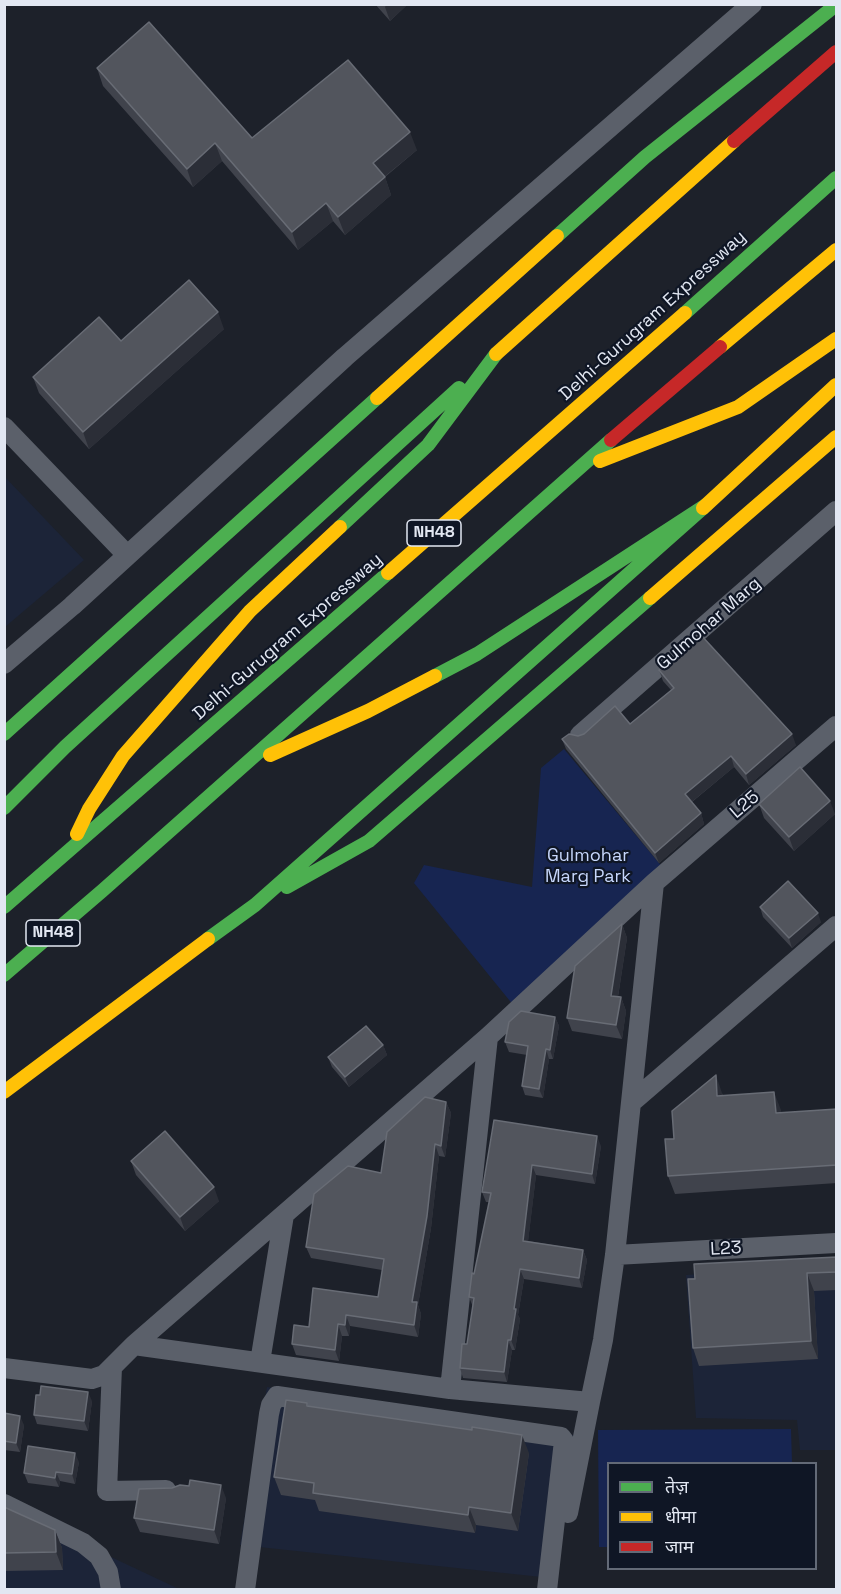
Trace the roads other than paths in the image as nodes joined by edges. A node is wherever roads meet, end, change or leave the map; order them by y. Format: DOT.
graph roads {
  1 [pos="752,4"];
  2 [pos="837,5"];
  3 [pos="837,52"];
  4 [pos="833,173"];
  5 [pos="837,250"];
  6 [pos="837,339"];
  7 [pos="496,354"];
  8 [pos="837,385"];
  9 [pos="4,427"];
  10 [pos="837,437"];
  11 [pos="575,471"];
  12 [pos="706,505"];
  13 [pos="837,511"];
  14 [pos="127,555"];
  15 [pos="4,664"];
  16 [pos="837,726"];
  17 [pos="4,734"];
  18 [pos="580,735"];
  19 [pos="241,768"];
  20 [pos="4,808"];
  21 [pos="69,852"];
  22 [pos="654,883"];
  23 [pos="255,904"];
  24 [pos="4,907"];
  25 [pos="837,926"];
  26 [pos="4,975"];
  27 [pos="488,1038"];
  28 [pos="40,1063"];
  29 [pos="4,1082"];
  30 [pos="4,1092"];
  31 [pos="632,1102"];
  32 [pos="4,1106"];
  33 [pos="284,1215"];
  34 [pos="837,1244"];
  35 [pos="615,1255"];
  36 [pos="134,1345"];
  37 [pos="260,1362"];
  38 [pos="112,1367"];
  39 [pos="4,1368"];
  40 [pos="450,1389"];
  41 [pos="590,1402"];
  42 [pos="177,1490"];
  43 [pos="4,1504"];
  44 [pos="111,1590"];
  45 [pos="245,1590"];
  46 [pos="547,1590"];
  47 [pos="558,1590"];
  1 -- 14 [label="street"];
  2 -- 17 [label="main road"];
  3 -- 7 [label="main road"];
  4 -- 21 [label="main road, Delhi-Gurugram Expressway / NH48"];
  5 -- 11 [label="main road, NH48"];
  6 -- 11 [label="main road"];
  7 -- 20 [label="main road"];
  7 -- 21 [label="main road"];
  8 -- 12 [label="main road"];
  9 -- 14 [label="street"];
  10 -- 23 [label="main road"];
  11 -- 19 [label="main road, NH48"];
  12 -- 19 [label="main road"];
  12 -- 23 [label="main road"];
  13 -- 18 [label="street, Gulmohar Marg"];
  14 -- 15 [label="street"];
  16 -- 22 [label="street, L25"];
  19 -- 26 [label="main road, NH48"];
  21 -- 24 [label="main road, Delhi-Gurugram Expressway / NH48"];
  22 -- 27 [label="street, L25"];
  22 -- 31 [label="street"];
  23 -- 28 [label="main road"];
  25 -- 31 [label="street"];
  27 -- 33 [label="street, L25"];
  27 -- 40 [label="street"];
  28 -- 29 [label="main road"];
  28 -- 30 [label="main road"];
  28 -- 32 [label="main road"];
  31 -- 35 [label="street"];
  33 -- 36 [label="street, L25"];
  33 -- 37 [label="street"];
  34 -- 35 [label="street, L23"];
  35 -- 41 [label="street"];
  36 -- 37 [label="street"];
  36 -- 38 [label="street, L25"];
  37 -- 40 [label="street"];
  38 -- 39 [label="street"];
  38 -- 42 [label="street"];
  40 -- 41 [label="street"];
  41 -- 47 [label="street"];
  43 -- 44 [label="street"];
  45 -- 46 [label="street"];
}
